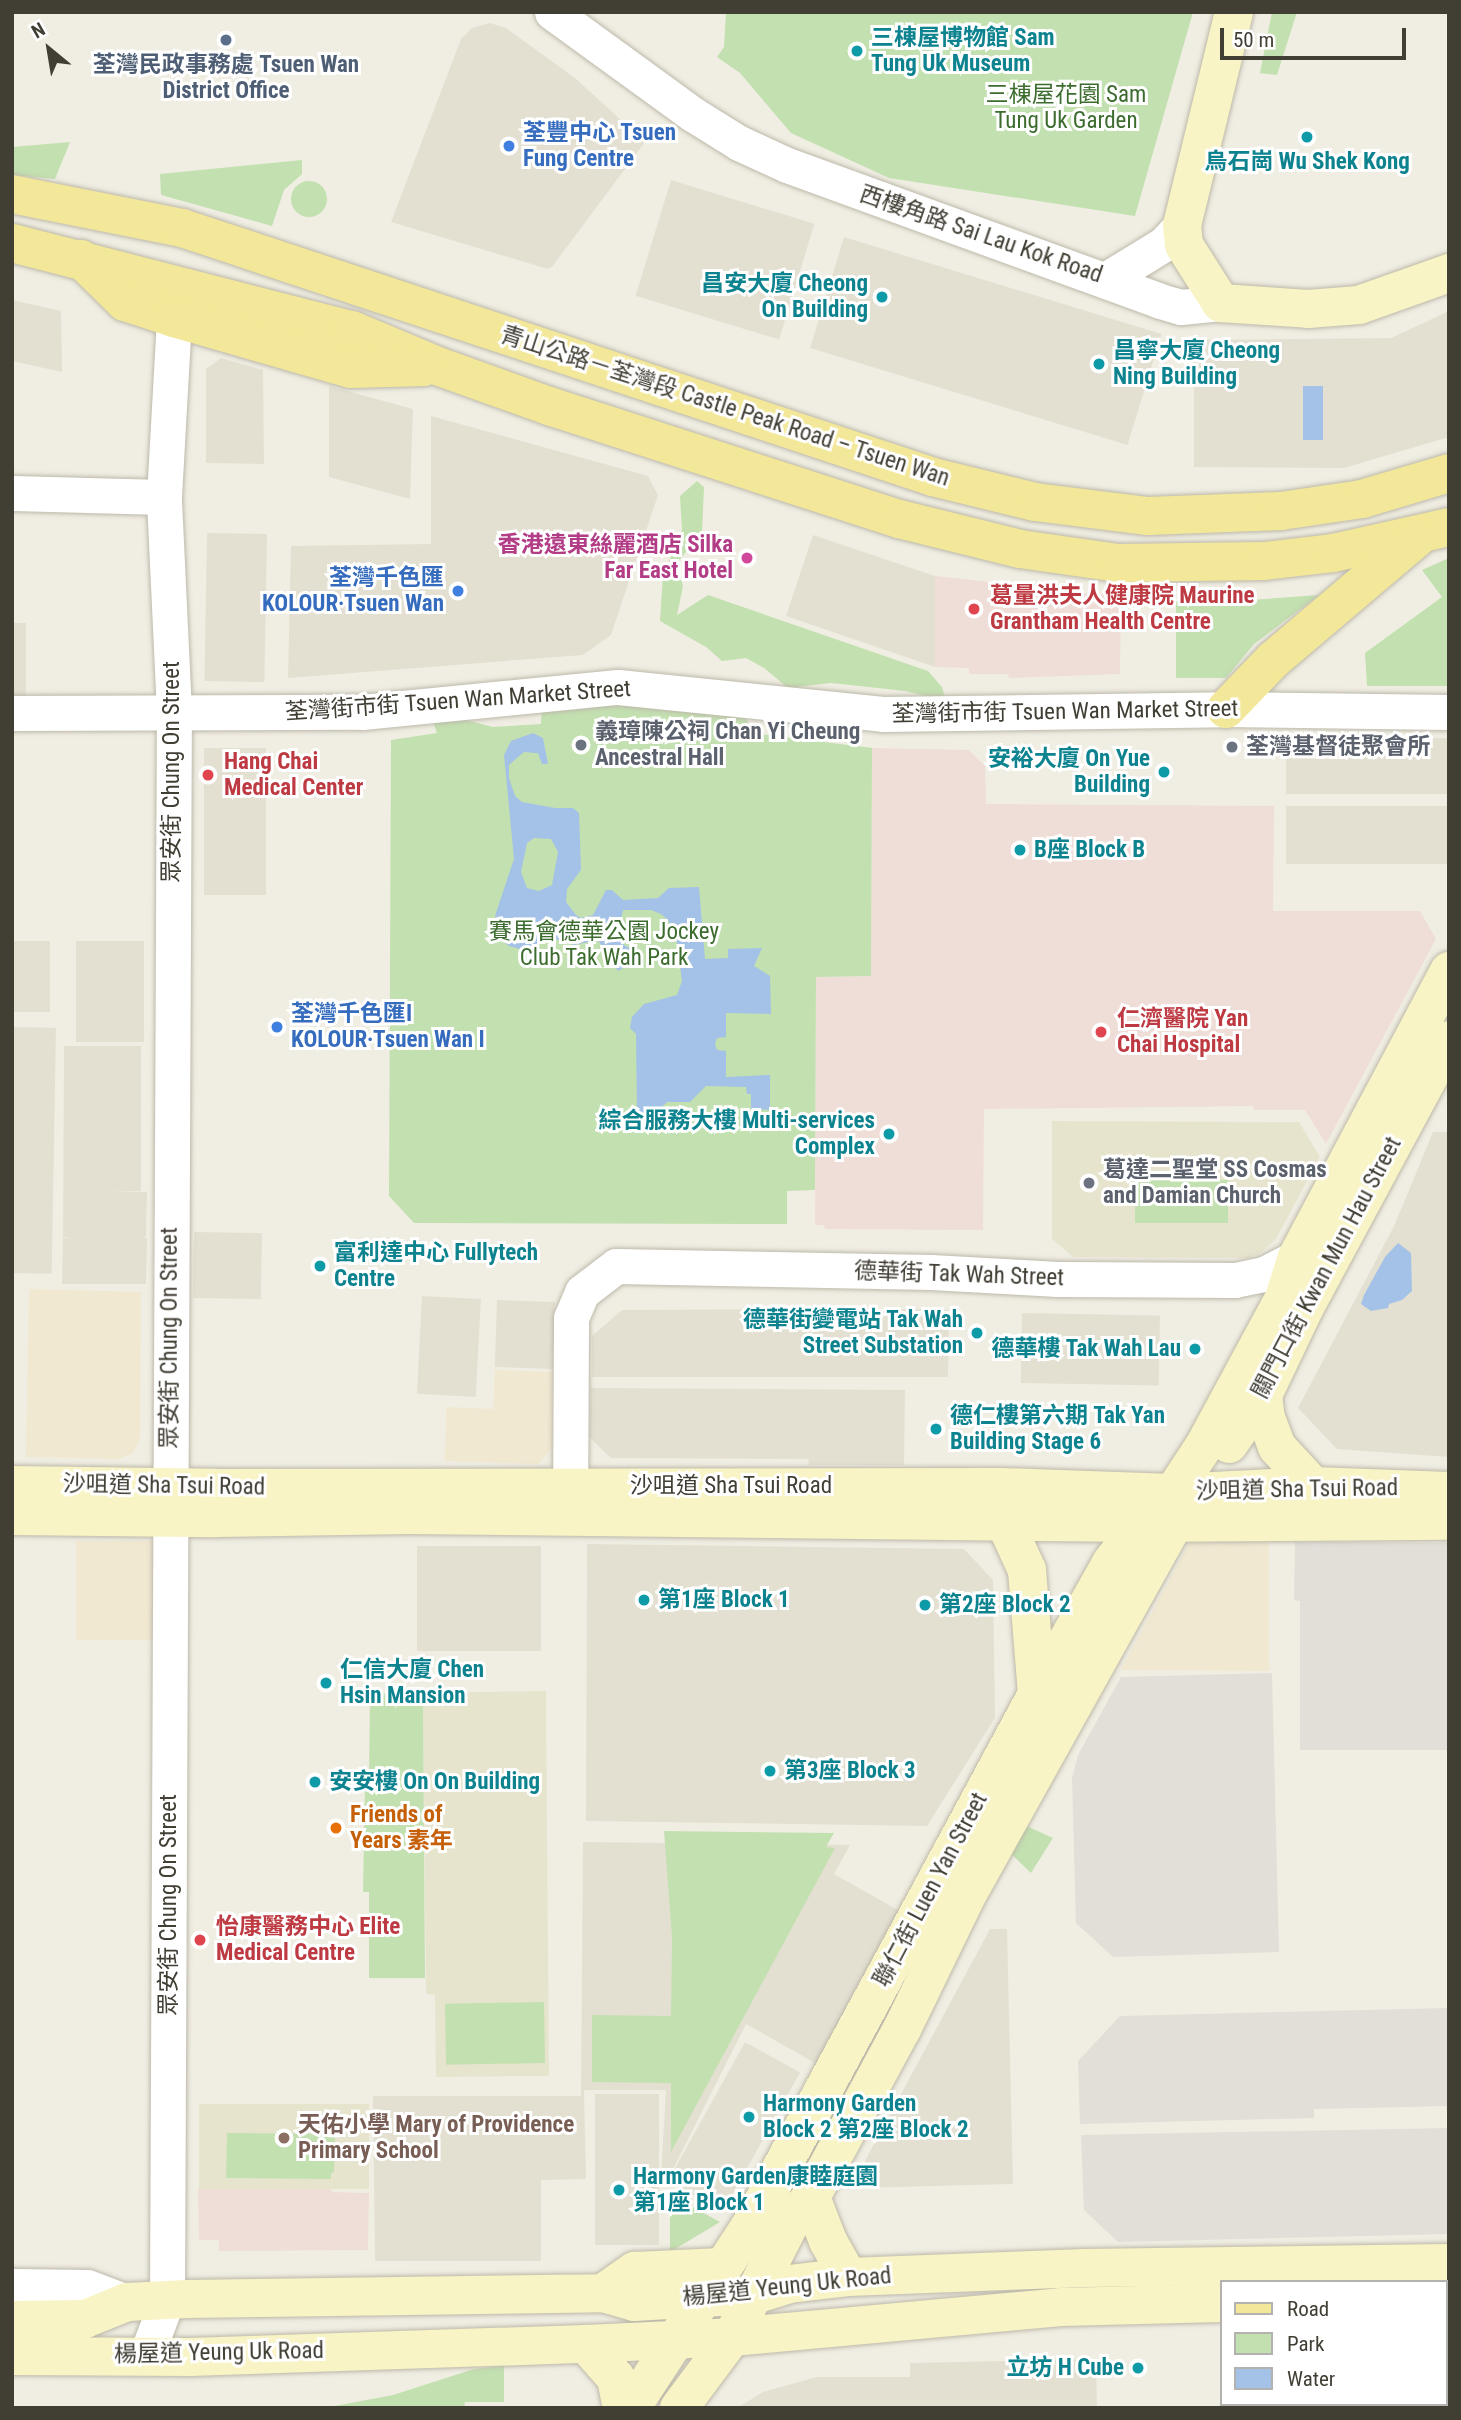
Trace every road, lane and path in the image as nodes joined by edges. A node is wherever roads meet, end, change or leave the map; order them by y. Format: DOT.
graph roads {
  1 [pos="552,12"];
  2 [pos="1234,12"];
  3 [pos="12,194"];
  4 [pos="1182,225"];
  5 [pos="12,243"];
  6 [pos="81,258"];
  7 [pos="1449,273"];
  8 [pos="1107,279"];
  9 [pos="1221,303"];
  10 [pos="174,318"];
  11 [pos="440,367"];
  12 [pos="1449,473"];
  13 [pos="12,493"];
  14 [pos="164,497"];
  15 [pos="1435,530"];
  16 [pos="1226,709"];
  17 [pos="174,712"];
  18 [pos="1449,712"];
  19 [pos="12,713"];
  20 [pos="1449,971"];
  21 [pos="1449,1040"];
  22 [pos="1297,1257"];
  23 [pos="1263,1395"];
  24 [pos="12,1485"];
  25 [pos="1313,1486"];
  26 [pos="1449,1490"];
  27 [pos="569,1501"];
  28 [pos="168,1502"];
  29 [pos="1172,1507"];
  30 [pos="12,1516"];
  31 [pos="1004,1520"];
  32 [pos="1449,1521"];
  33 [pos="1037,1694"];
  34 [pos="811,2197"];
  35 [pos="1449,2263"];
  36 [pos="848,2277"];
  37 [pos="713,2283"];
  38 [pos="12,2286"];
  39 [pos="754,2295"];
  40 [pos="167,2300"];
  41 [pos="127,2302"];
  42 [pos="1220,2303"];
  43 [pos="12,2320"];
  44 [pos="799,2331"];
  45 [pos="732,2337"];
  46 [pos="678,2340"];
  47 [pos="586,2344"];
  48 [pos="12,2356"];
  49 [pos="146,2356"];
  50 [pos="682,2403"];
  51 [pos="622,2408"];
  52 [pos="631,2408"];
  1 -- 8 [label="street, 西樓角路 Sai Lau Kok Road"];
  2 -- 4 [label="main road"];
  3 -- 12 [label="main road, 青山公路－荃灣段 Castle Peak Road – Tsuen Wan"];
  4 -- 8 [label="street"];
  4 -- 9 [label="main road"];
  5 -- 6 [label="main road"];
  6 -- 10 [label="main road"];
  6 -- 11 [label="main road"];
  7 -- 9 [label="main road, 西樓角路 Sai Lau Kok Road"];
  8 -- 9 [label="street, 西樓角路 Sai Lau Kok Road"];
  10 -- 11 [label="main road"];
  10 -- 14 [label="street, 眾安街 Chung On Street"];
  11 -- 15 [label="main road"];
  13 -- 14 [label="street"];
  14 -- 17 [label="street, 眾安街 Chung On Street"];
  15 -- 16 [label="main road"];
  16 -- 17 [label="street, 荃灣街市街 Tsuen Wan Market Street"];
  16 -- 18 [label="street, 荃灣街市街 Tsuen Wan Market Street"];
  17 -- 19 [label="street, 荃灣街市街 Tsuen Wan Market Street"];
  17 -- 28 [label="street, 眾安街 Chung On Street"];
  20 -- 22 [label="main road, 關門口街 Kwan Mun Hau Street"];
  21 -- 23 [label="main road, 關門口街 Kwan Mun Hau Street"];
  22 -- 27 [label="street, 德華街 Tak Wah Street"];
  22 -- 29 [label="main road, 關門口街 Kwan Mun Hau Street"];
  23 -- 25 [label="main road"];
  23 -- 29 [label="main road, 關門口街 Kwan Mun Hau Street"];
  24 -- 28 [label="main road, 沙咀道 Sha Tsui Road"];
  25 -- 26 [label="main road, 沙咀道 Sha Tsui Road"];
  25 -- 29 [label="main road, 沙咀道 Sha Tsui Road"];
  27 -- 28 [label="main road, 沙咀道 Sha Tsui Road"];
  27 -- 29 [label="main road, 沙咀道 Sha Tsui Road"];
  27 -- 31 [label="main road, 沙咀道 Sha Tsui Road"];
  28 -- 30 [label="main road, 沙咀道 Sha Tsui Road"];
  28 -- 40 [label="street, 眾安街 Chung On Street"];
  29 -- 31 [label="main road, 沙咀道 Sha Tsui Road"];
  29 -- 32 [label="main road, 沙咀道 Sha Tsui Road"];
  29 -- 33 [label="main road, 聯仁街 Luen Yan Street"];
  29 -- 34 [label="main road, 聯仁街 Luen Yan Street"];
  31 -- 33 [label="main road"];
  33 -- 37 [label="main road, 聯仁街 Luen Yan Street"];
  34 -- 36 [label="main road"];
  34 -- 39 [label="main road, 聯仁街 Luen Yan Street"];
  35 -- 36 [label="main road, 楊屋道 Yeung Uk Road"];
  36 -- 39 [label="main road, 楊屋道 Yeung Uk Road"];
  37 -- 39 [label="main road, 楊屋道 Yeung Uk Road"];
  37 -- 40 [label="main road, 楊屋道 Yeung Uk Road"];
  37 -- 46 [label="main road, 聯仁街 Luen Yan Street"];
  38 -- 41 [label="street, 楊屋道 Yeung Uk Road"];
  39 -- 45 [label="main road, 聯仁街 Luen Yan Street"];
  40 -- 41 [label="main road, 楊屋道 Yeung Uk Road"];
  40 -- 49 [label="street, 眾安街 Chung On Street"];
  41 -- 43 [label="main road, 楊屋道 Yeung Uk Road"];
  42 -- 44 [label="main road, 楊屋道 Yeung Uk Road"];
  44 -- 45 [label="main road, 楊屋道 Yeung Uk Road"];
  44 -- 50 [label="main road"];
  45 -- 46 [label="main road, 楊屋道 Yeung Uk Road"];
  45 -- 50 [label="main road, 聯仁街 Luen Yan Street"];
  46 -- 47 [label="main road, 楊屋道 Yeung Uk Road"];
  46 -- 52 [label="main road, 聯仁街 Luen Yan Street"];
  47 -- 49 [label="main road, 楊屋道 Yeung Uk Road"];
  47 -- 51 [label="main road"];
  48 -- 49 [label="main road, 楊屋道 Yeung Uk Road"];
}
